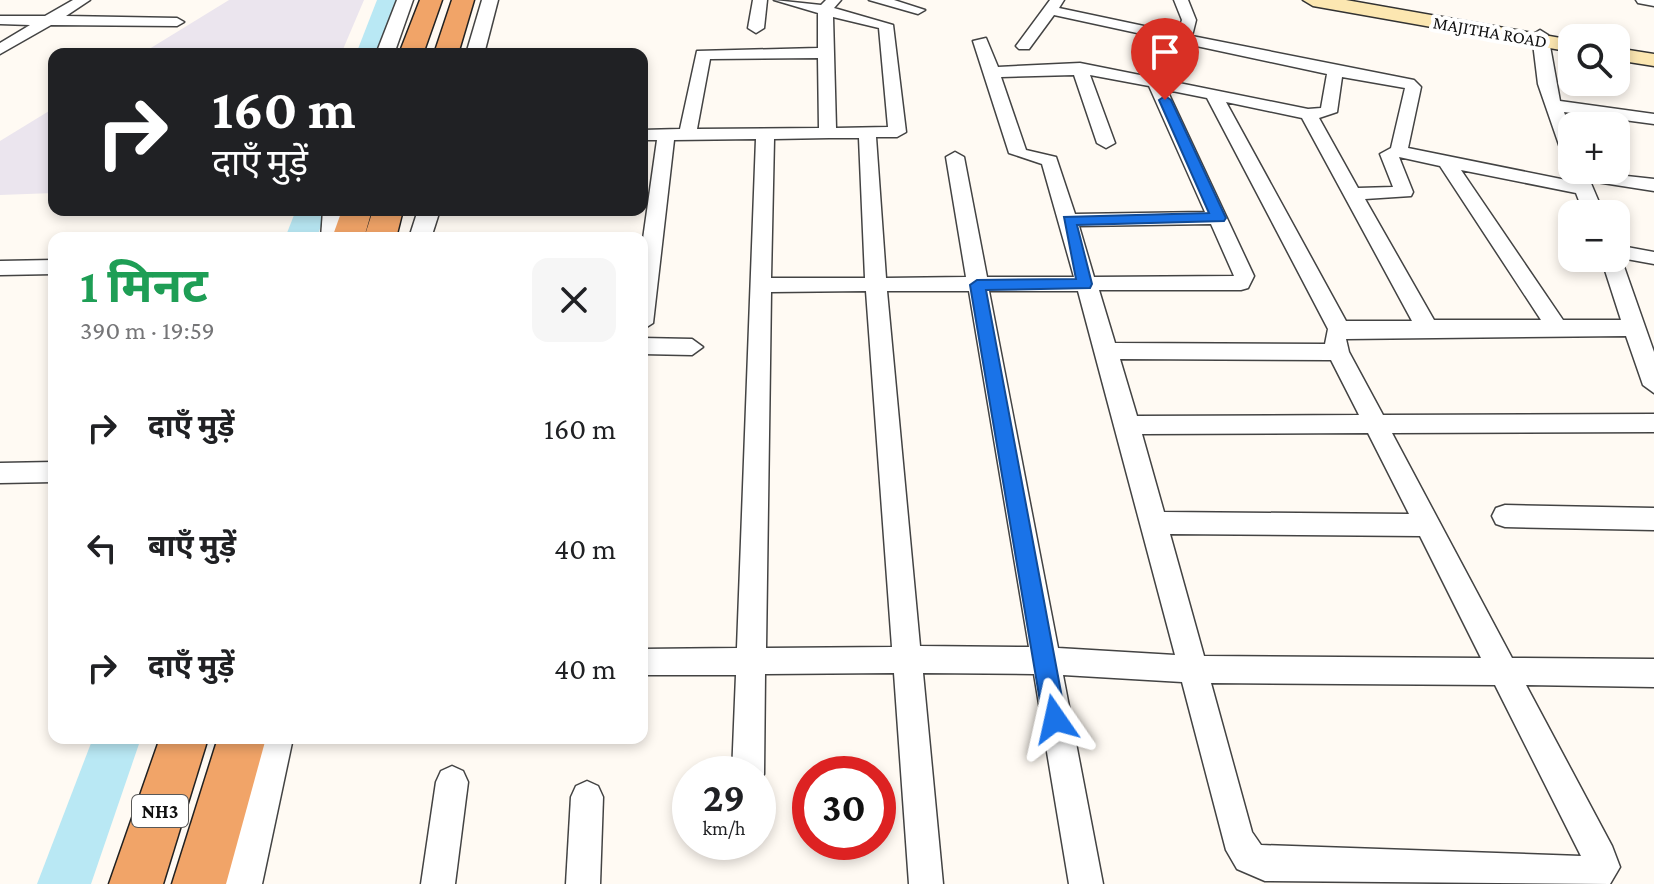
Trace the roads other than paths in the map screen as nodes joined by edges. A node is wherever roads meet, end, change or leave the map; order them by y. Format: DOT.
graph roads {
  1 [pos="83,0"];
  2 [pos="405,0"];
  3 [pos="431,0"];
  4 [pos="463,0"];
  5 [pos="490,0"];
  6 [pos="760,0"];
  7 [pos="781,0"];
  8 [pos="876,0"];
  9 [pos="1181,0"];
  10 [pos="1313,0"];
  11 [pos="1352,0"];
  12 [pos="1643,0"];
  13 [pos="1654,2"];
  14 [pos="829,5"];
  15 [pos="1053,5"];
  16 [pos="918,10"];
  17 [pos="49,19"];
  18 [pos="0,20"];
  19 [pos="177,22"];
  20 [pos="756,28"];
  21 [pos="1540,38"];
  22 [pos="1183,39"];
  23 [pos="1558,39"];
  24 [pos="981,41"];
  25 [pos="1558,42"];
  26 [pos="1024,46"];
  27 [pos="387,48"];
  28 [pos="413,48"];
  29 [pos="448,48"];
  30 [pos="477,48"];
  31 [pos="1630,48"];
  32 [pos="0,49"];
  33 [pos="1654,51"];
  34 [pos="827,53"];
  35 [pos="1630,56"];
  36 [pos="1654,60"];
  37 [pos="1080,68"];
  38 [pos="1335,71"];
  39 [pos="993,72"];
  40 [pos="1155,81"];
  41 [pos="1212,92"];
  42 [pos="1553,105"];
  43 [pos="1308,114"];
  44 [pos="1558,119"];
  45 [pos="1654,119"];
  46 [pos="765,132"];
  47 [pos="828,133"];
  48 [pos="867,133"];
  49 [pos="648,135"];
  50 [pos="666,135"];
  51 [pos="687,135"];
  52 [pos="1106,143"];
  53 [pos="1399,151"];
  54 [pos="955,157"];
  55 [pos="1446,162"];
  56 [pos="1558,172"];
  57 [pos="1630,182"];
  58 [pos="1654,185"];
  59 [pos="1352,194"];
  60 [pos="1219,218"];
  61 [pos="1069,220"];
  62 [pos="1630,254"];
  63 [pos="1654,258"];
  64 [pos="48,267"];
  65 [pos="0,268"];
  66 [pos="1615,272"];
  67 [pos="648,276"];
  68 [pos="876,284"];
  69 [pos="1085,284"];
  70 [pos="762,285"];
  71 [pos="977,285"];
  72 [pos="1556,326"];
  73 [pos="1427,328"];
  74 [pos="1633,328"];
  75 [pos="1338,340"];
  76 [pos="648,346"];
  77 [pos="692,347"];
  78 [pos="1107,351"];
  79 [pos="1654,385"];
  80 [pos="1375,422"];
  81 [pos="1654,423"];
  82 [pos="1128,425"];
  83 [pos="48,472"];
  84 [pos="0,473"];
  85 [pos="1505,516"];
  86 [pos="1654,519"];
  87 [pos="1153,523"];
  88 [pos="1426,525"];
  89 [pos="907,660"];
  90 [pos="751,661"];
  91 [pos="648,662"];
  92 [pos="1044,663"];
  93 [pos="1191,669"];
  94 [pos="1508,674"];
  95 [pos="1653,674"];
  96 [pos="182,744"];
  97 [pos="240,744"];
  98 [pos="274,744"];
  99 [pos="748,756"];
  100 [pos="452,782"];
  101 [pos="587,797"];
  102 [pos="136,884"];
  103 [pos="199,884"];
  104 [pos="242,884"];
  105 [pos="438,884"];
  106 [pos="583,884"];
  107 [pos="926,884"];
  108 [pos="1086,884"];
  1 -- 17 [label="street"];
  2 -- 27 [label="street"];
  3 -- 28 [label="highway"];
  4 -- 29 [label="highway"];
  5 -- 30 [label="street"];
  6 -- 20 [label="street"];
  7 -- 14 [label="street"];
  8 -- 16 [label="street"];
  9 -- 22 [label="street"];
  10 -- 21 [label="main road, MAJITHA ROAD"];
  11 -- 21 [label="main road, MAJITHA ROAD"];
  12 -- 13 [label="street"];
  14 -- 34 [label="street"];
  14 -- 48 [label="street"];
  15 -- 22 [label="street"];
  15 -- 26 [label="street"];
  17 -- 18 [label="street"];
  17 -- 19 [label="street"];
  17 -- 32 [label="street"];
  21 -- 23 [label="main road, MAJITHA ROAD"];
  21 -- 25 [label="main road, MAJITHA ROAD"];
  21 -- 42 [label="street"];
  22 -- 38 [label="street"];
  22 -- 40 [label="street"];
  24 -- 39 [label="street"];
  31 -- 33 [label="main road"];
  34 -- 47 [label="street"];
  34 -- 51 [label="street"];
  35 -- 36 [label="main road"];
  37 -- 39 [label="street"];
  37 -- 40 [label="street"];
  37 -- 52 [label="street"];
  38 -- 43 [label="street"];
  38 -- 53 [label="street"];
  39 -- 61 [label="street"];
  40 -- 41 [label="street"];
  40 -- 60 [label="street"];
  41 -- 43 [label="street"];
  41 -- 75 [label="street"];
  42 -- 44 [label="street"];
  42 -- 45 [label="street"];
  43 -- 59 [label="street"];
  46 -- 47 [label="street"];
  46 -- 51 [label="street"];
  46 -- 70 [label="street"];
  47 -- 48 [label="street"];
  48 -- 68 [label="street"];
  49 -- 50 [label="street"];
  50 -- 51 [label="street"];
  50 -- 67 [label="street"];
  53 -- 55 [label="street"];
  53 -- 59 [label="street"];
  54 -- 71 [label="street"];
  55 -- 56 [label="street"];
  55 -- 72 [label="street"];
  57 -- 58 [label="street"];
  59 -- 73 [label="street"];
  60 -- 61 [label="street"];
  60 -- 69 [label="street"];
  61 -- 69 [label="street"];
  62 -- 63 [label="street"];
  64 -- 65 [label="street"];
  66 -- 74 [label="street"];
  68 -- 70 [label="street"];
  68 -- 71 [label="street"];
  68 -- 89 [label="street"];
  69 -- 71 [label="street"];
  69 -- 78 [label="street"];
  70 -- 90 [label="street"];
  71 -- 92 [label="street"];
  72 -- 73 [label="street"];
  72 -- 74 [label="street"];
  73 -- 75 [label="street"];
  74 -- 79 [label="street"];
  75 -- 78 [label="street"];
  75 -- 80 [label="street"];
  76 -- 77 [label="street"];
  78 -- 82 [label="street"];
  80 -- 81 [label="street"];
  80 -- 82 [label="street"];
  80 -- 88 [label="street"];
  82 -- 87 [label="street"];
  83 -- 84 [label="street"];
  85 -- 86 [label="street"];
  87 -- 88 [label="street"];
  87 -- 93 [label="street"];
  88 -- 94 [label="street"];
  89 -- 90 [label="street"];
  89 -- 92 [label="street"];
  89 -- 107 [label="street"];
  90 -- 91 [label="street"];
  90 -- 99 [label="street"];
  92 -- 93 [label="street"];
  92 -- 108 [label="street"];
  93 -- 94 [label="street"];
  93 -- 94 [label="street"];
  94 -- 95 [label="street"];
  96 -- 102 [label="highway, NH3"];
  97 -- 103 [label="highway, NH3"];
  98 -- 104 [label="street"];
  100 -- 105 [label="street"];
  101 -- 106 [label="street"];
}
